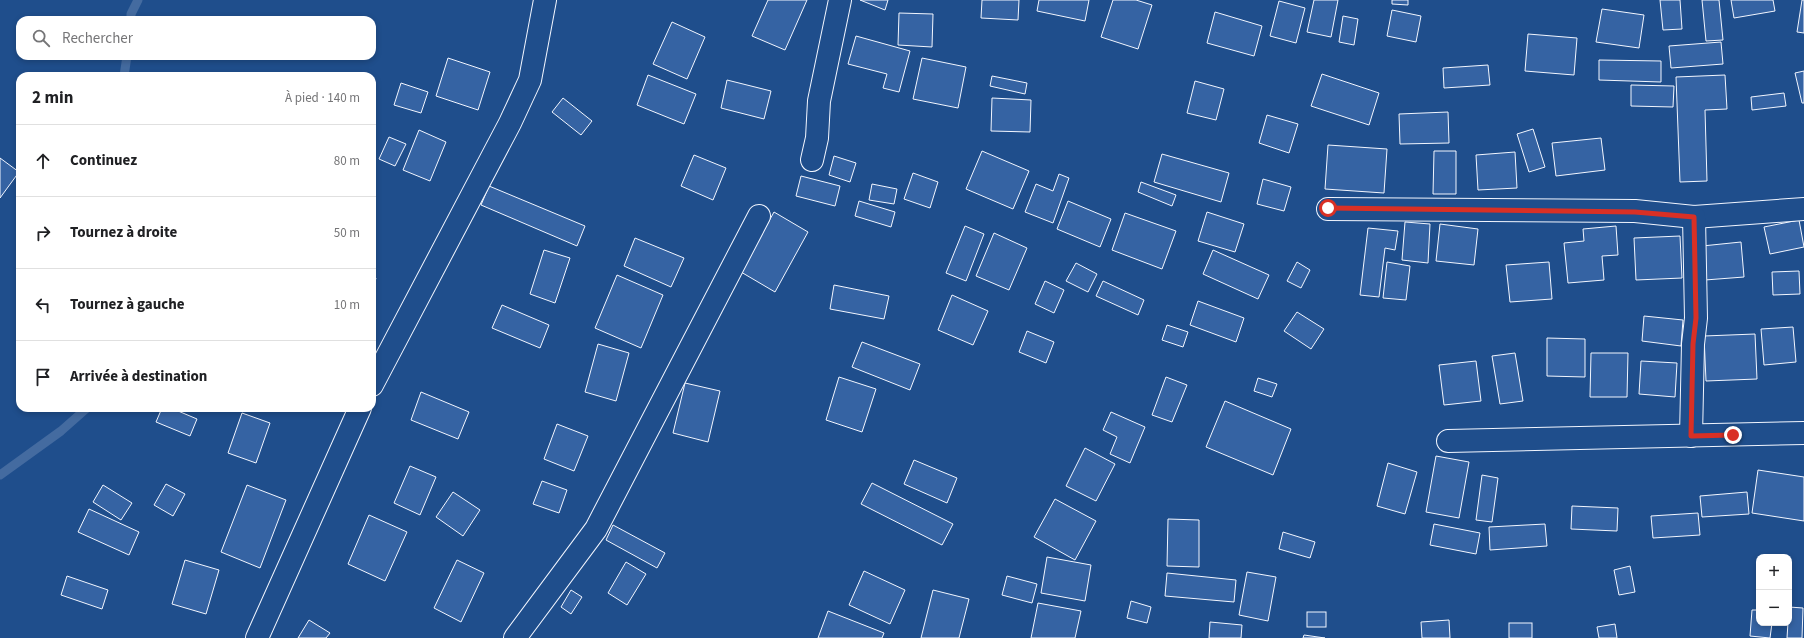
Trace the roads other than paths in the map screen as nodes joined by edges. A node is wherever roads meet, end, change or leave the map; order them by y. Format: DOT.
graph roads {
  1 [pos="546,0"];
  2 [pos="840,0"];
  3 [pos="812,160"];
  4 [pos="1328,208"];
  5 [pos="1804,208"];
  6 [pos="759,216"];
  7 [pos="1694,217"];
  8 [pos="376,377"];
  9 [pos="358,412"];
  10 [pos="1804,434"];
  11 [pos="1691,436"];
  12 [pos="1448,440"];
  13 [pos="257,638"];
  14 [pos="515,638"];
  1 -- 8 [label="street"];
  2 -- 3 [label="street"];
  4 -- 7 [label="street"];
  5 -- 7 [label="street"];
  6 -- 14 [label="street"];
  7 -- 11 [label="street"];
  9 -- 13 [label="street"];
  10 -- 11 [label="street"];
  11 -- 12 [label="street"];
}
